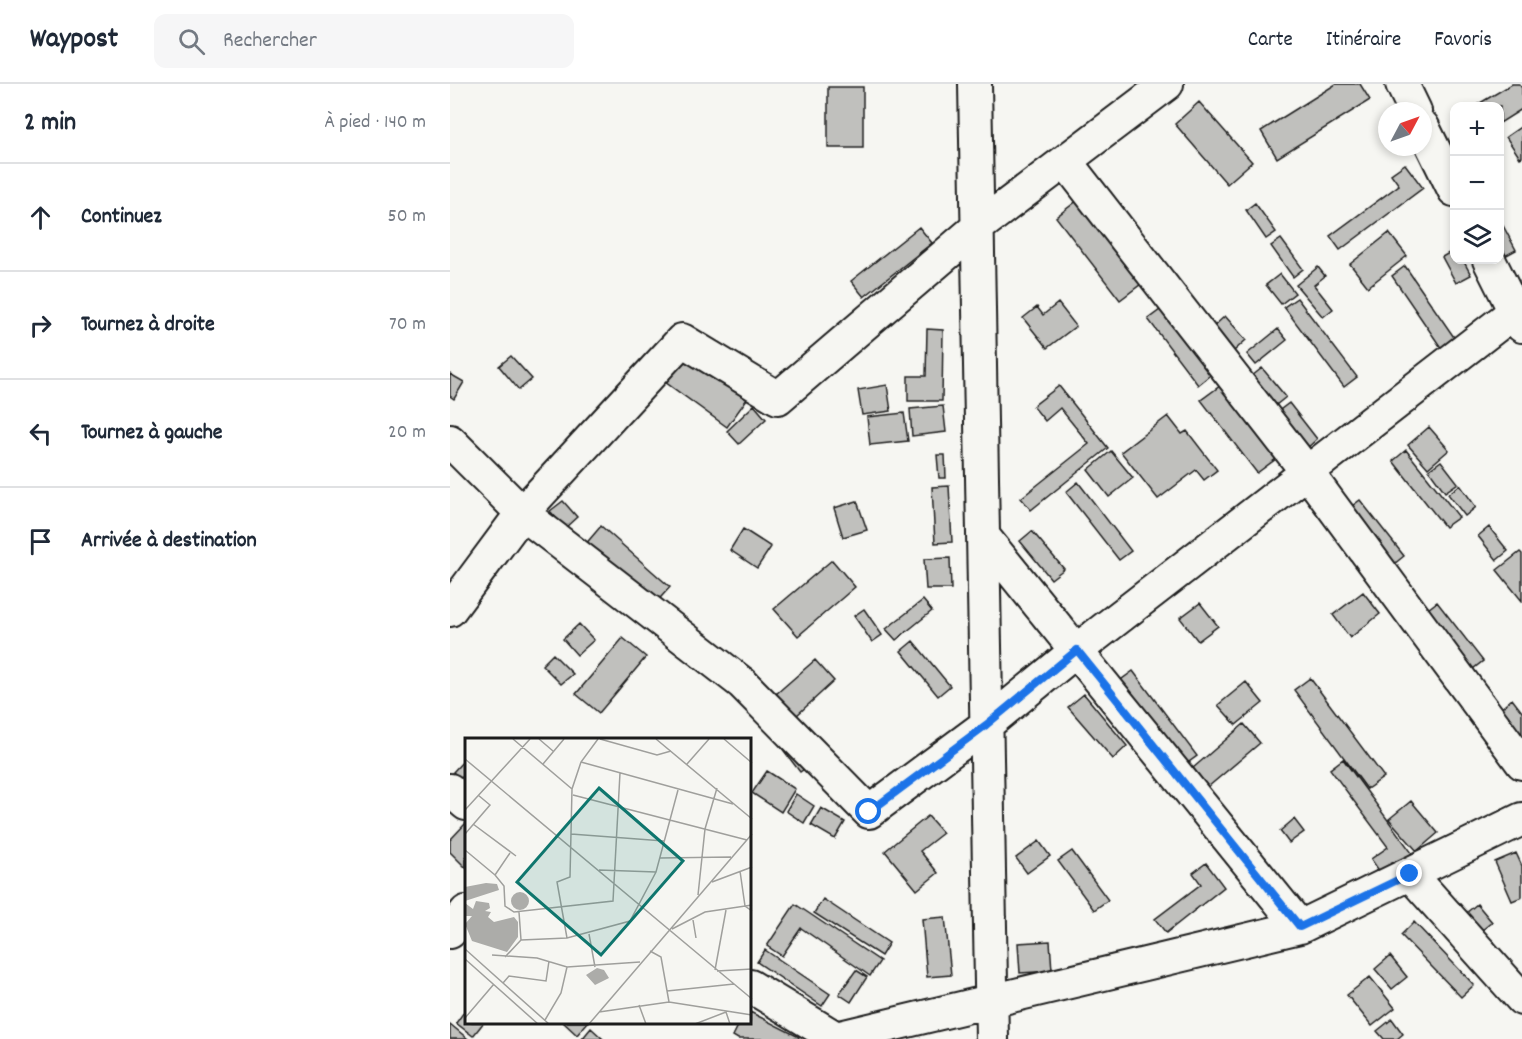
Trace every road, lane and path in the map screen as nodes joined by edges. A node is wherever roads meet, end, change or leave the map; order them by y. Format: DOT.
graph roads {
  1 [pos="975,84"];
  2 [pos="1167,84"];
  3 [pos="1402,84"];
  4 [pos="1411,102"];
  5 [pos="1432,145"];
  6 [pos="1066,162"];
  7 [pos="1450,180"];
  8 [pos="978,227"];
  9 [pos="1491,264"];
  10 [pos="1520,314"];
  11 [pos="450,441"];
  12 [pos="1307,472"];
  13 [pos="522,513"];
  14 [pos="984,537"];
  15 [pos="450,610"];
  16 [pos="1077,650"];
  17 [pos="986,725"];
  18 [pos="1522,763"];
  19 [pos="450,790"];
  20 [pos="465,803"];
  21 [pos="1522,819"];
  22 [pos="1410,874"];
  23 [pos="465,913"];
  24 [pos="1300,927"];
  25 [pos="450,932"];
  26 [pos="752,987"];
  27 [pos="991,999"];
  28 [pos="1522,999"];
  29 [pos="992,1039"];
  1 -- 8 [label="street"];
  2 -- 6 [label="street"];
  3 -- 4 [label="street"];
  5 -- 7 [label="street"];
  6 -- 8 [label="street"];
  6 -- 12 [label="street"];
  8 -- 13 [label="street"];
  8 -- 14 [label="street"];
  9 -- 10 [label="street"];
  10 -- 12 [label="street"];
  11 -- 13 [label="street"];
  12 -- 16 [label="street"];
  12 -- 18 [label="street"];
  13 -- 15 [label="street"];
  13 -- 17 [label="street"];
  14 -- 16 [label="street"];
  14 -- 17 [label="street"];
  16 -- 17 [label="street"];
  16 -- 24 [label="street"];
  17 -- 27 [label="street"];
  19 -- 20 [label="street"];
  21 -- 22 [label="street"];
  22 -- 24 [label="street"];
  22 -- 28 [label="street"];
  23 -- 25 [label="street"];
  24 -- 27 [label="street"];
  26 -- 27 [label="street"];
  27 -- 29 [label="street"];
}
